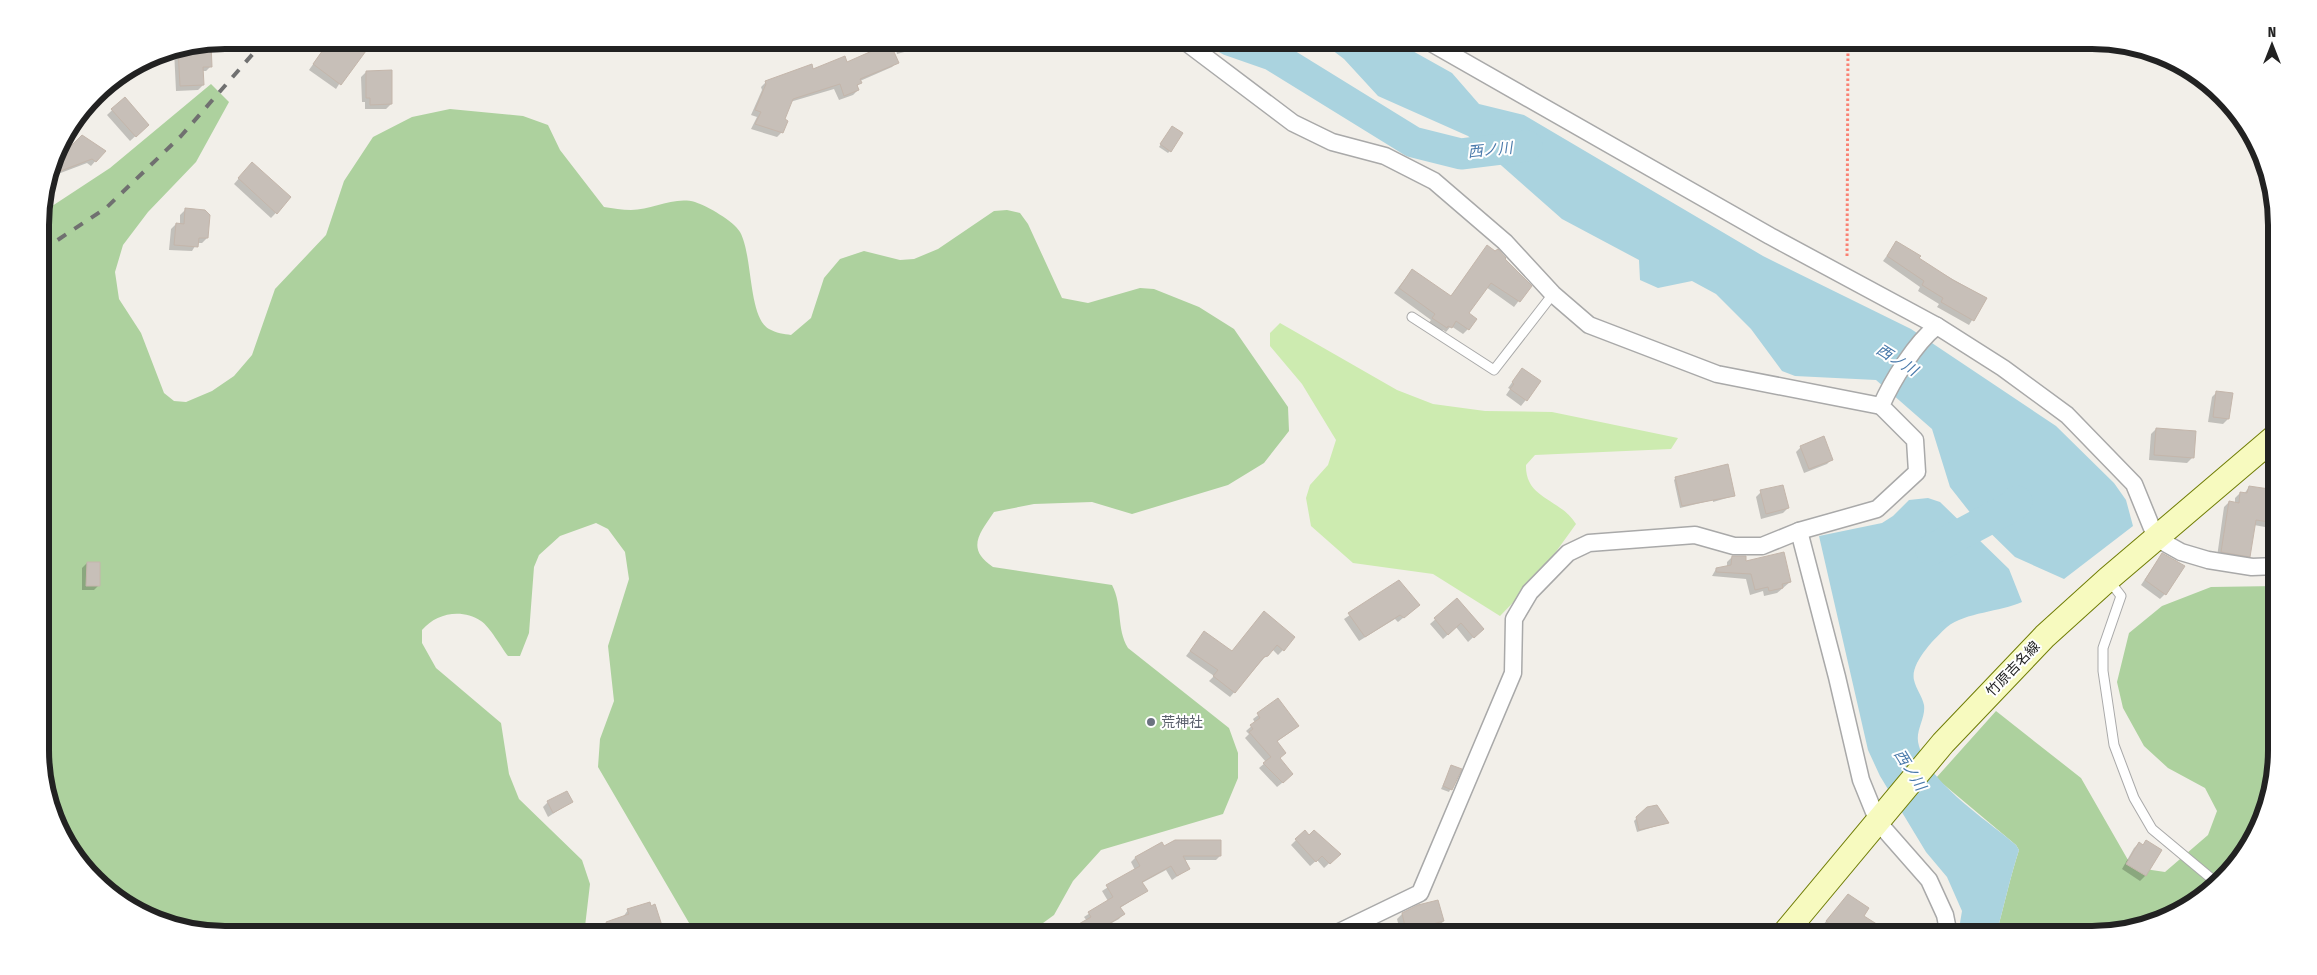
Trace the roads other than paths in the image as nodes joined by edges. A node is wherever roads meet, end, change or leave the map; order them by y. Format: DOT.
graph roads {
  1 [pos="1195,49"];
  2 [pos="1442,49"];
  3 [pos="1553,294"];
  4 [pos="1412,317"];
  5 [pos="1932,330"];
  6 [pos="1881,406"];
  7 [pos="2268,443"];
  8 [pos="1799,531"];
  9 [pos="2156,538"];
  10 [pos="2268,566"];
  11 [pos="2108,579"];
  12 [pos="1881,818"];
  13 [pos="2212,879"];
  14 [pos="1351,926"];
  15 [pos="1791,926"];
  16 [pos="1948,926"];
  1 -- 3 [label="street"];
  2 -- 5 [label="street"];
  3 -- 4 [label="lane"];
  3 -- 6 [label="street"];
  5 -- 6 [label="street"];
  5 -- 9 [label="street"];
  6 -- 8 [label="street"];
  7 -- 9 [label="main road, 竹原吉名線"];
  8 -- 12 [label="street"];
  8 -- 14 [label="street"];
  9 -- 10 [label="street"];
  9 -- 11 [label="main road, 竹原吉名線"];
  11 -- 12 [label="main road, 竹原吉名線"];
  11 -- 13 [label="lane"];
  12 -- 15 [label="main road, 竹原吉名線"];
  12 -- 16 [label="street"];
}
